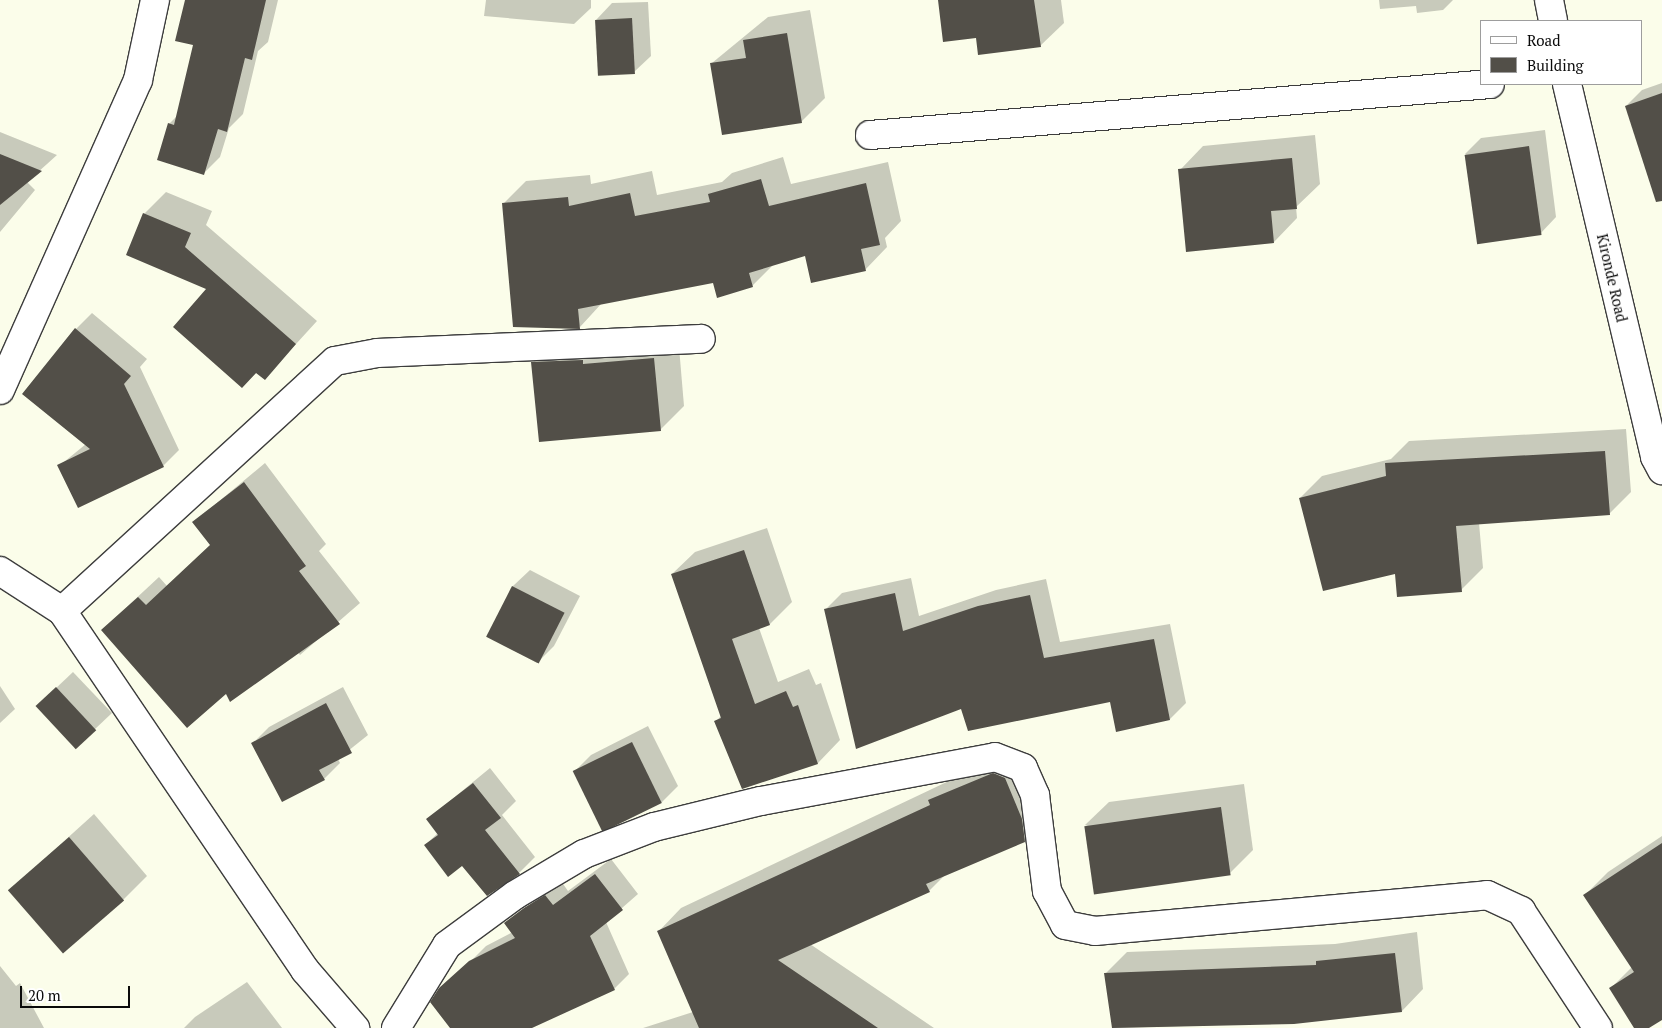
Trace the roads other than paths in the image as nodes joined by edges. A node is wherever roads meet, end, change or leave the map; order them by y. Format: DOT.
graph roads {
  1 [pos="156,0"];
  2 [pos="1549,0"];
  3 [pos="1553,20"];
  4 [pos="1480,85"];
  5 [pos="1567,85"];
  6 [pos="870,135"];
  7 [pos="701,339"];
  8 [pos="0,390"];
  9 [pos="1662,470"];
  10 [pos="0,571"];
  11 [pos="62,611"];
  12 [pos="355,1028"];
  13 [pos="396,1028"];
  14 [pos="1598,1028"];
  1 -- 8 [label="street"];
  2 -- 3 [label="street"];
  4 -- 6 [label="street"];
  5 -- 9 [label="street, Kironde Road"];
  7 -- 11 [label="street"];
  10 -- 11 [label="street"];
  11 -- 12 [label="street"];
  13 -- 14 [label="street"];
}
